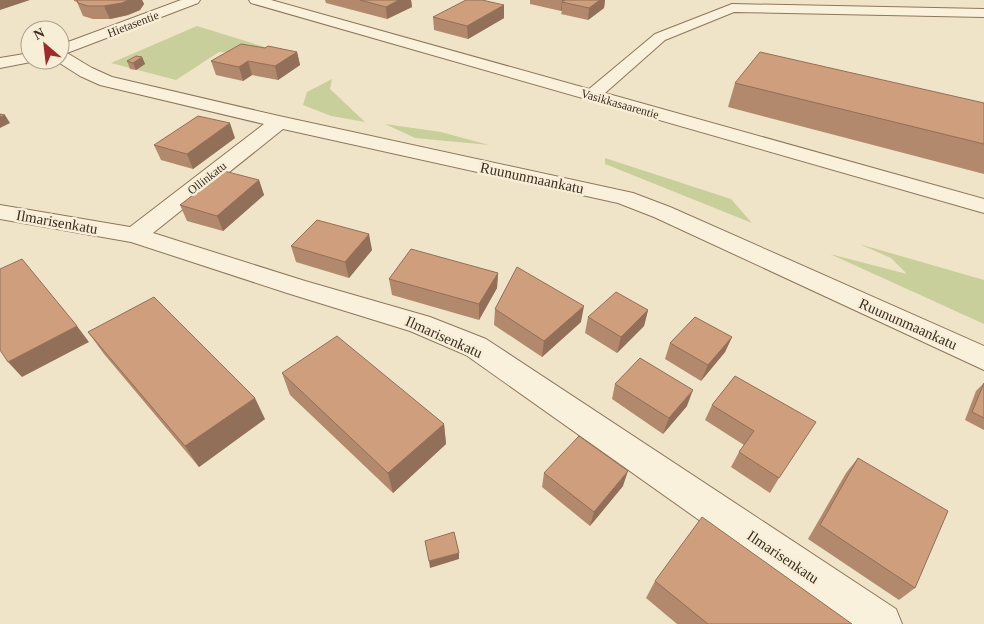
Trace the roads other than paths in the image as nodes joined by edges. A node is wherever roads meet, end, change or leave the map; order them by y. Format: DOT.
graph roads {
  1 [pos="193,0"];
  2 [pos="256,0"];
  3 [pos="984,13"];
  4 [pos="70,47"];
  5 [pos="20,60"];
  6 [pos="70,61"];
  7 [pos="0,63"];
  8 [pos="591,96"];
  9 [pos="279,122"];
  10 [pos="984,206"];
  11 [pos="0,212"];
  12 [pos="135,235"];
  13 [pos="984,359"];
  14 [pos="881,624"];
  1 -- 4 [label="street, Hietasentie"];
  2 -- 8 [label="street, Vasikkasaarentie"];
  3 -- 8 [label="street"];
  5 -- 7 [label="street"];
  6 -- 9 [label="street, Ruununmaankatu"];
  8 -- 10 [label="street, Vasikkasaarentie"];
  9 -- 12 [label="street, Ollinkatu"];
  9 -- 13 [label="street, Ruununmaankatu"];
  11 -- 12 [label="street, Ilmarisenkatu"];
  12 -- 14 [label="street, Ilmarisenkatu"];
}
